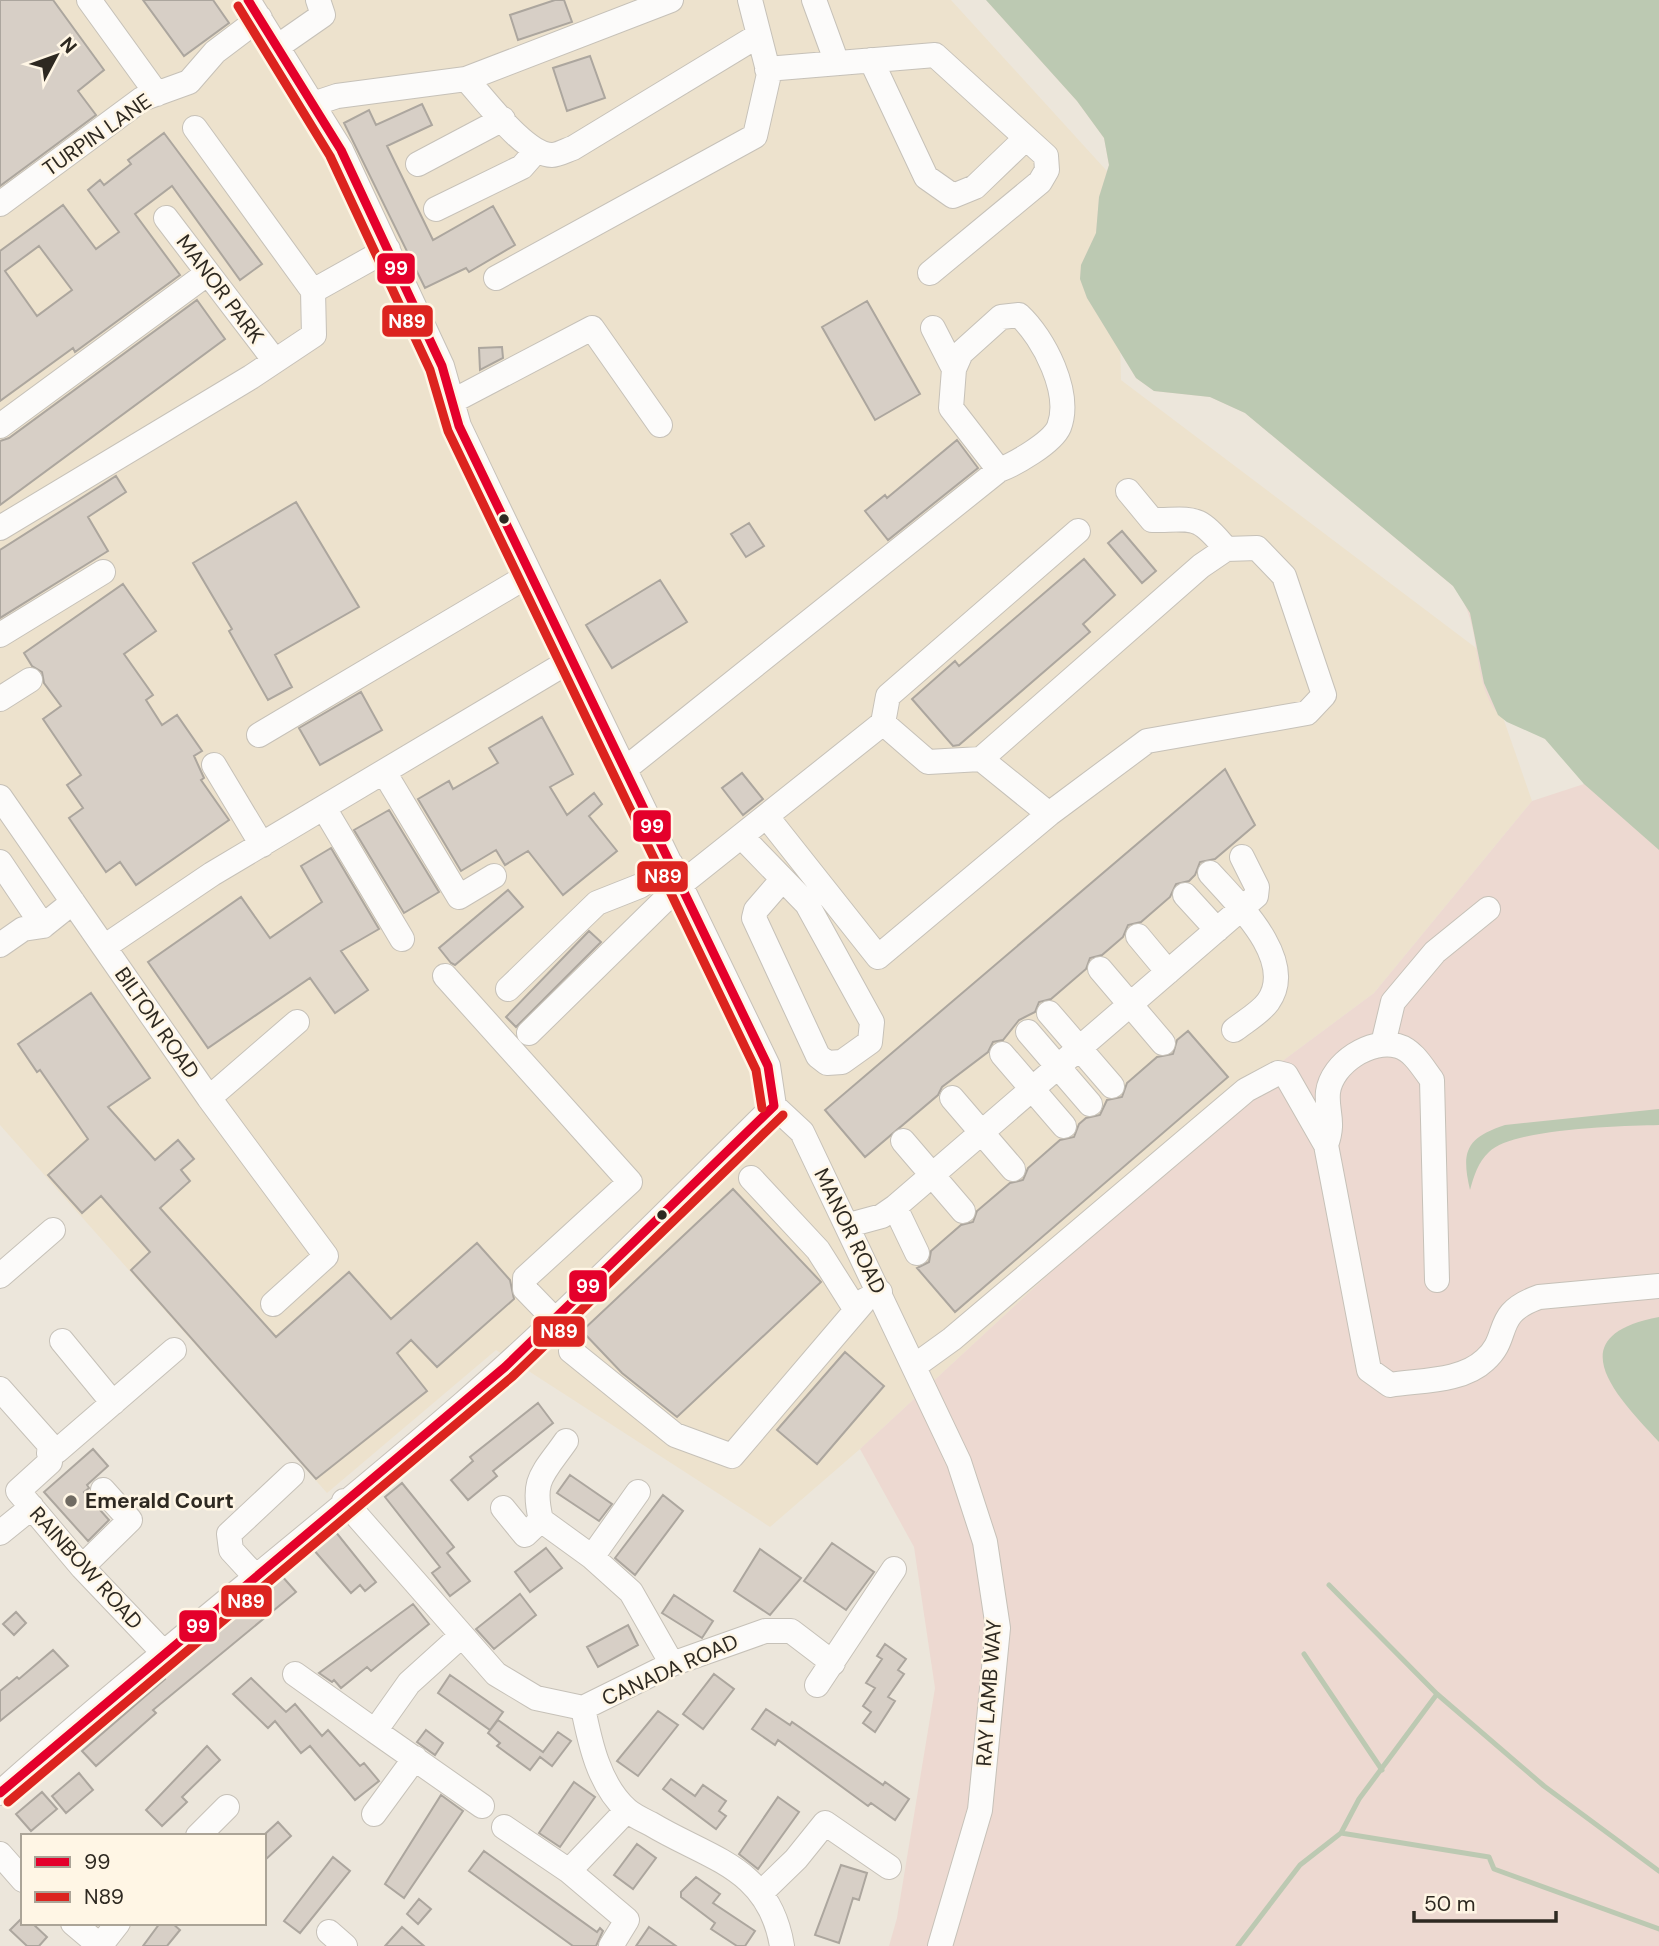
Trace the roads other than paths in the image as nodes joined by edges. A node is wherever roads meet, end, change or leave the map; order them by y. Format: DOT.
graph roads {
  1 [pos="89,0"];
  2 [pos="318,0"];
  3 [pos="671,0"];
  4 [pos="750,0"];
  5 [pos="814,0"];
  6 [pos="254,9"];
  7 [pos="759,35"];
  8 [pos="277,47"];
  9 [pos="871,60"];
  10 [pos="837,63"];
  11 [pos="767,69"];
  12 [pos="466,79"];
  13 [pos="157,94"];
  14 [pos="313,104"];
  15 [pos="503,119"];
  16 [pos="195,128"];
  17 [pos="1026,138"];
  18 [pos="536,151"];
  19 [pos="418,164"];
  20 [pos="0,204"];
  21 [pos="436,209"];
  22 [pos="166,218"];
  23 [pos="388,249"];
  24 [pos="208,273"];
  25 [pos="930,273"];
  26 [pos="496,278"];
  27 [pos="313,292"];
  28 [pos="933,328"];
  29 [pos="275,361"];
  30 [pos="954,369"];
  31 [pos="453,401"];
  32 [pos="660,425"];
  33 [pos="0,426"];
  34 [pos="999,470"];
  35 [pos="1128,491"];
  36 [pos="0,528"];
  37 [pos="1078,531"];
  38 [pos="1226,548"];
  39 [pos="103,572"];
  40 [pos="529,575"];
  41 [pos="0,635"];
  42 [pos="571,660"];
  43 [pos="30,680"];
  44 [pos="0,699"];
  45 [pos="883,723"];
  46 [pos="258,735"];
  47 [pos="981,759"];
  48 [pos="214,765"];
  49 [pos="625,769"];
  50 [pos="384,772"];
  51 [pos="0,797"];
  52 [pos="324,808"];
  53 [pos="1049,814"];
  54 [pos="766,817"];
  55 [pos="742,837"];
  56 [pos="262,845"];
  57 [pos="1242,857"];
  58 [pos="0,862"];
  59 [pos="1210,873"];
  60 [pos="676,874"];
  61 [pos="494,876"];
  62 [pos="782,880"];
  63 [pos="1185,894"];
  64 [pos="73,902"];
  65 [pos="1241,909"];
  66 [pos="1488,909"];
  67 [pos="43,926"];
  68 [pos="1217,930"];
  69 [pos="1142,932"];
  70 [pos="402,939"];
  71 [pos="0,945"];
  72 [pos="104,947"];
  73 [pos="1173,968"];
  74 [pos="1094,974"];
  75 [pos="445,976"];
  76 [pos="508,989"];
  77 [pos="1125,1009"];
  78 [pos="297,1022"];
  79 [pos="1039,1022"];
  80 [pos="1234,1030"];
  81 [pos="529,1033"];
  82 [pos="1384,1044"];
  83 [pos="1158,1047"];
  84 [pos="1069,1057"];
  85 [pos="996,1059"];
  86 [pos="1027,1094"];
  87 [pos="1101,1095"];
  88 [pos="209,1098"];
  89 [pos="948,1102"];
  90 [pos="774,1107"];
  91 [pos="1058,1131"];
  92 [pos="977,1136"];
  93 [pos="898,1145"];
  94 [pos="1326,1145"];
  95 [pos="1009,1172"];
  96 [pos="751,1178"];
  97 [pos="928,1179"];
  98 [pos="895,1208"];
  99 [pos="958,1215"];
  100 [pos="849,1225"];
  101 [pos="53,1230"];
  102 [pos="917,1253"];
  103 [pos="0,1276"];
  104 [pos="1437,1279"];
  105 [pos="1659,1286"];
  106 [pos="880,1293"];
  107 [pos="273,1304"];
  108 [pos="856,1310"];
  109 [pos="555,1320"];
  110 [pos="62,1342"];
  111 [pos="174,1350"];
  112 [pos="571,1351"];
  113 [pos="915,1365"];
  114 [pos="0,1389"];
  115 [pos="113,1403"];
  116 [pos="566,1441"];
  117 [pos="50,1453"];
  118 [pos="292,1475"];
  119 [pos="103,1490"];
  120 [pos="638,1492"];
  121 [pos="344,1501"];
  122 [pos="32,1507"];
  123 [pos="503,1508"];
  124 [pos="541,1520"];
  125 [pos="0,1533"];
  126 [pos="592,1557"];
  127 [pos="82,1567"];
  128 [pos="894,1569"];
  129 [pos="255,1576"];
  130 [pos="461,1636"];
  131 [pos="162,1651"];
  132 [pos="832,1663"];
  133 [pos="672,1664"];
  134 [pos="295,1674"];
  135 [pos="817,1685"];
  136 [pos="583,1708"];
  137 [pos="375,1731"];
  138 [pos="415,1758"];
  139 [pos="0,1793"];
  140 [pos="482,1806"];
  141 [pos="227,1807"];
  142 [pos="627,1810"];
  143 [pos="374,1814"];
  144 [pos="504,1827"];
  145 [pos="200,1834"];
  146 [pos="0,1854"];
  147 [pos="890,1867"];
  148 [pos="569,1871"];
  149 [pos="21,1878"];
  150 [pos="761,1893"];
  151 [pos="76,1925"];
  152 [pos="116,1925"];
  153 [pos="100,1946"];
  154 [pos="611,1946"];
  155 [pos="782,1946"];
  156 [pos="940,1946"];
  1 -- 13 [label="street"];
  2 -- 8 [label="street"];
  3 -- 12 [label="street"];
  4 -- 7 [label="street"];
  5 -- 10 [label="street"];
  6 -- 8 [label="street"];
  6 -- 13 [label="street, TURPIN LANE"];
  7 -- 11 [label="street"];
  7 -- 18 [label="street"];
  8 -- 14 [label="street"];
  9 -- 10 [label="street"];
  9 -- 17 [label="street"];
  9 -- 17 [label="street"];
  10 -- 11 [label="street"];
  11 -- 26 [label="street"];
  12 -- 14 [label="street"];
  12 -- 15 [label="street"];
  13 -- 20 [label="street, TURPIN LANE"];
  14 -- 23 [label="street"];
  15 -- 18 [label="street"];
  15 -- 19 [label="street"];
  16 -- 27 [label="street"];
  17 -- 25 [label="street"];
  18 -- 21 [label="street"];
  22 -- 24 [label="street, MANOR PARK"];
  23 -- 27 [label="street"];
  23 -- 31 [label="street"];
  24 -- 29 [label="street, MANOR PARK"];
  24 -- 33 [label="street"];
  27 -- 29 [label="street"];
  28 -- 30 [label="street"];
  29 -- 36 [label="street"];
  30 -- 34 [label="street"];
  30 -- 34 [label="street"];
  31 -- 32 [label="street"];
  31 -- 40 [label="street"];
  34 -- 49 [label="street"];
  35 -- 38 [label="street"];
  37 -- 45 [label="street"];
  38 -- 47 [label="street"];
  38 -- 53 [label="street"];
  39 -- 41 [label="street"];
  40 -- 42 [label="street"];
  40 -- 46 [label="street"];
  42 -- 49 [label="street"];
  42 -- 50 [label="street, BILTON ROAD"];
  43 -- 44 [label="street"];
  45 -- 47 [label="street"];
  45 -- 54 [label="street"];
  47 -- 53 [label="street"];
  48 -- 56 [label="street"];
  49 -- 60 [label="street"];
  50 -- 52 [label="street, BILTON ROAD"];
  50 -- 61 [label="street"];
  51 -- 64 [label="street, BILTON ROAD"];
  52 -- 56 [label="street, BILTON ROAD"];
  52 -- 70 [label="street"];
  53 -- 54 [label="street"];
  54 -- 55 [label="street"];
  55 -- 60 [label="street"];
  55 -- 62 [label="street"];
  56 -- 72 [label="street, BILTON ROAD"];
  57 -- 65 [label="street"];
  58 -- 67 [label="street"];
  59 -- 65 [label="street"];
  60 -- 76 [label="street"];
  60 -- 81 [label="street"];
  60 -- 90 [label="street"];
  62 -- 62 [label="street"];
  63 -- 68 [label="street"];
  64 -- 67 [label="street"];
  64 -- 72 [label="street, BILTON ROAD"];
  65 -- 68 [label="street"];
  65 -- 80 [label="street"];
  66 -- 82 [label="street"];
  67 -- 71 [label="street"];
  68 -- 73 [label="street"];
  69 -- 73 [label="street"];
  72 -- 88 [label="street, BILTON ROAD"];
  73 -- 77 [label="street"];
  74 -- 77 [label="street"];
  75 -- 109 [label="street"];
  77 -- 83 [label="street"];
  77 -- 84 [label="street"];
  78 -- 88 [label="street"];
  79 -- 84 [label="street"];
  82 -- 94 [label="street"];
  82 -- 104 [label="street"];
  84 -- 86 [label="street"];
  84 -- 87 [label="street"];
  85 -- 86 [label="street"];
  86 -- 91 [label="street"];
  86 -- 92 [label="street"];
  88 -- 107 [label="street, BILTON ROAD"];
  89 -- 92 [label="street"];
  90 -- 100 [label="street, MANOR ROAD"];
  90 -- 109 [label="street"];
  92 -- 95 [label="street"];
  92 -- 97 [label="street"];
  93 -- 97 [label="street"];
  94 -- 105 [label="street"];
  94 -- 113 [label="street"];
  96 -- 108 [label="street"];
  97 -- 98 [label="street"];
  97 -- 99 [label="street"];
  98 -- 100 [label="street"];
  98 -- 102 [label="street"];
  100 -- 106 [label="street, MANOR ROAD"];
  101 -- 103 [label="street"];
  106 -- 108 [label="street"];
  106 -- 113 [label="street, MANOR ROAD"];
  108 -- 112 [label="street"];
  109 -- 121 [label="street"];
  110 -- 115 [label="street"];
  111 -- 115 [label="street, RAINBOW ROAD"];
  113 -- 156 [label="street, RAY LAMB WAY"];
  114 -- 117 [label="street"];
  115 -- 117 [label="street, RAINBOW ROAD"];
  116 -- 124 [label="street"];
  117 -- 122 [label="street, RAINBOW ROAD"];
  118 -- 129 [label="street"];
  119 -- 127 [label="street"];
  120 -- 126 [label="street"];
  121 -- 129 [label="street"];
  121 -- 130 [label="street, CANADA ROAD"];
  122 -- 125 [label="street"];
  122 -- 127 [label="street, RAINBOW ROAD"];
  123 -- 124 [label="street"];
  124 -- 126 [label="street"];
  126 -- 133 [label="street"];
  127 -- 131 [label="street, RAINBOW ROAD"];
  128 -- 132 [label="street"];
  129 -- 131 [label="street"];
  130 -- 136 [label="street, CANADA ROAD"];
  130 -- 137 [label="street"];
  131 -- 139 [label="street"];
  132 -- 133 [label="street, CANADA ROAD"];
  132 -- 135 [label="street"];
  133 -- 136 [label="street, CANADA ROAD"];
  134 -- 137 [label="street"];
  136 -- 142 [label="street"];
  137 -- 138 [label="street"];
  138 -- 140 [label="street"];
  138 -- 143 [label="street"];
  141 -- 145 [label="street"];
  142 -- 148 [label="street"];
  142 -- 150 [label="street"];
  144 -- 148 [label="street"];
  146 -- 149 [label="street"];
  147 -- 150 [label="street"];
  148 -- 154 [label="street"];
  150 -- 155 [label="street"];
  151 -- 153 [label="street"];
  152 -- 153 [label="street"];
}
